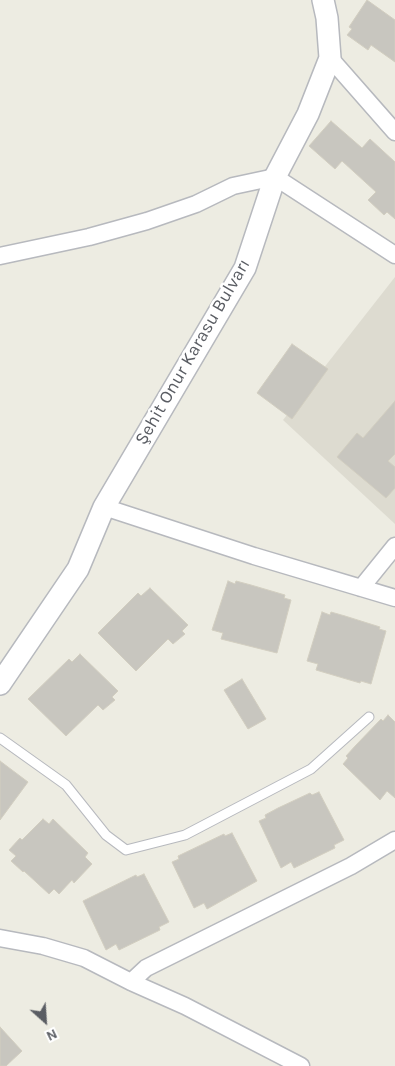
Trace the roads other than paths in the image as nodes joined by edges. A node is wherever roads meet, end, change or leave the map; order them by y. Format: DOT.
graph roads {
  1 [pos="322,0"];
  2 [pos="330,58"];
  3 [pos="395,132"];
  4 [pos="275,176"];
  5 [pos="395,255"];
  6 [pos="0,256"];
  7 [pos="104,508"];
  8 [pos="395,546"];
  9 [pos="361,588"];
  10 [pos="395,598"];
  11 [pos="0,684"];
  12 [pos="369,717"];
  13 [pos="0,738"];
  14 [pos="395,840"];
  15 [pos="0,938"];
  16 [pos="130,982"];
  17 [pos="301,1066"];
  1 -- 2 [label="street, Şehit Onur Karasu Bulvarı"];
  2 -- 3 [label="street"];
  2 -- 4 [label="street, Şehit Onur Karasu Bulvarı"];
  4 -- 5 [label="street"];
  4 -- 6 [label="street"];
  4 -- 7 [label="street, Şehit Onur Karasu Bulvarı"];
  7 -- 9 [label="street"];
  7 -- 11 [label="street, Şehit Onur Karasu Bulvarı"];
  8 -- 9 [label="street"];
  9 -- 10 [label="street"];
  12 -- 13 [label="lane"];
  14 -- 16 [label="street"];
  15 -- 16 [label="street"];
  16 -- 17 [label="street"];
}
